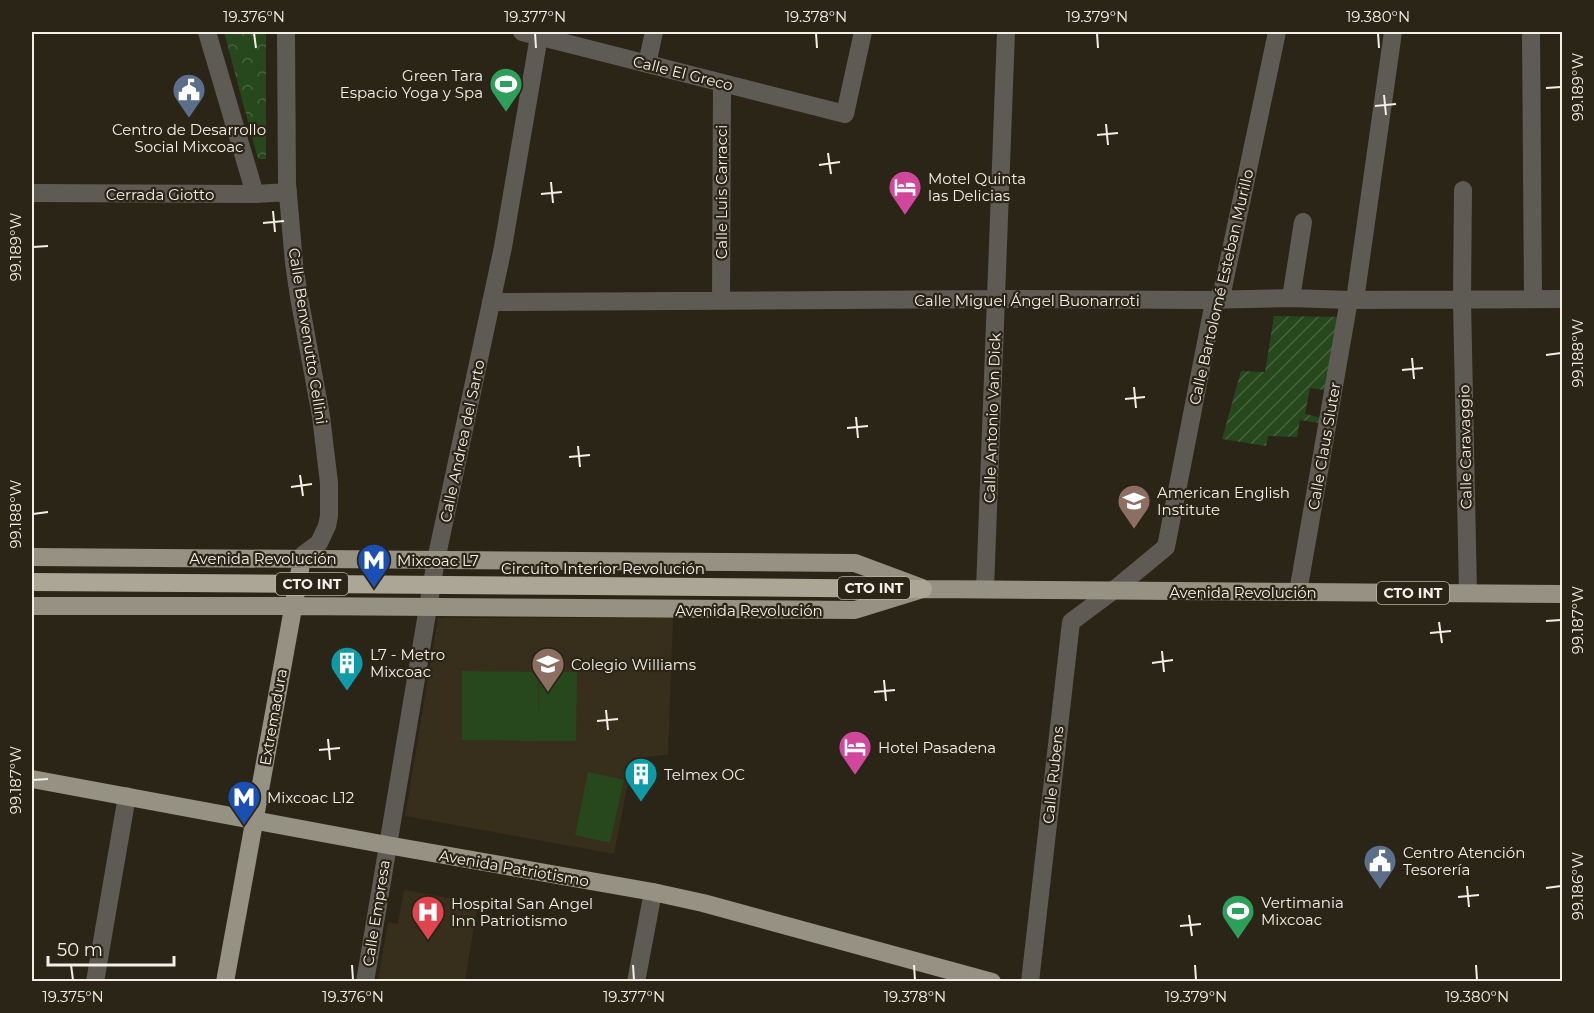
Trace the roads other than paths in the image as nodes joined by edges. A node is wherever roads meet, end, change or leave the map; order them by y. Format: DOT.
graph roads {
  1 [pos="207,32"];
  2 [pos="286,32"];
  3 [pos="654,32"];
  4 [pos="863,32"];
  5 [pos="1005,32"];
  6 [pos="1277,32"];
  7 [pos="1393,32"];
  8 [pos="1530,32"];
  9 [pos="530,34"];
  10 [pos="647,64"];
  11 [pos="722,83"];
  12 [pos="1463,190"];
  13 [pos="288,192"];
  14 [pos="32,193"];
  15 [pos="255,194"];
  16 [pos="1303,222"];
  17 [pos="1291,298"];
  18 [pos="1533,298"];
  19 [pos="996,299"];
  20 [pos="1563,299"];
  21 [pos="721,300"];
  22 [pos="1218,300"];
  23 [pos="1352,300"];
  24 [pos="1462,300"];
  25 [pos="491,302"];
  26 [pos="32,557"];
  27 [pos="302,559"];
  28 [pos="436,560"];
  29 [pos="32,582"];
  30 [pos="923,589"];
  31 [pos="986,589"];
  32 [pos="1114,591"];
  33 [pos="1298,592"];
  34 [pos="1468,593"];
  35 [pos="1563,594"];
  36 [pos="32,606"];
  37 [pos="292,606"];
  38 [pos="428,607"];
  39 [pos="32,779"];
  40 [pos="127,796"];
  41 [pos="254,820"];
  42 [pos="387,845"];
  43 [pos="653,892"];
  44 [pos="95,981"];
  45 [pos="225,981"];
  46 [pos="365,981"];
  47 [pos="636,981"];
  48 [pos="992,981"];
  49 [pos="1030,981"];
  1 -- 15 [label="street"];
  2 -- 13 [label="street, Calle Benvenutto Cellini"];
  3 -- 10 [label="street"];
  4 -- 11 [label="street, Calle El Greco"];
  5 -- 19 [label="street, Calle Antonio Van Dick"];
  6 -- 22 [label="street, Calle Bartolomé Esteban Murillo"];
  7 -- 23 [label="street, Calle Claus Sluter"];
  8 -- 18 [label="street"];
  9 -- 10 [label="street, Calle El Greco"];
  9 -- 25 [label="street, Calle Andrea del Sarto"];
  10 -- 11 [label="street, Calle El Greco"];
  11 -- 21 [label="street, Calle Luis Carracci"];
  12 -- 24 [label="street, Calle Caravaggio"];
  13 -- 15 [label="street, Cerrada Giotto"];
  13 -- 27 [label="street, Calle Benvenutto Cellini"];
  14 -- 15 [label="street, Cerrada Giotto"];
  16 -- 17 [label="street"];
  17 -- 22 [label="street, Calle Miguel Ángel Buonarroti"];
  17 -- 23 [label="street, Calle Miguel Ángel Buonarroti"];
  18 -- 20 [label="street, Calle Miguel Ángel Buonarroti"];
  18 -- 24 [label="street, Calle Miguel Ángel Buonarroti"];
  19 -- 21 [label="street, Calle Miguel Ángel Buonarroti"];
  19 -- 22 [label="street, Calle Miguel Ángel Buonarroti"];
  19 -- 31 [label="street, Calle Antonio Van Dick"];
  21 -- 25 [label="street, Calle Miguel Ángel Buonarroti"];
  22 -- 32 [label="street, Calle Bartolomé Esteban Murillo"];
  23 -- 24 [label="street, Calle Miguel Ángel Buonarroti"];
  23 -- 33 [label="street, Calle Claus Sluter"];
  24 -- 34 [label="street, Calle Caravaggio"];
  25 -- 28 [label="street, Calle Andrea del Sarto"];
  26 -- 27 [label="main road, Avenida Revolución / CTO INT"];
  27 -- 28 [label="main road, Avenida Revolución / CTO INT"];
  27 -- 37 [label="main road, Extremadura"];
  28 -- 30 [label="main road, Avenida Revolución / CTO INT"];
  28 -- 38 [label="street, Calle Andrea del Sarto"];
  29 -- 30 [label="highway, Circuito Interior Revolución / CTO INT, bridge"];
  30 -- 31 [label="main road, Avenida Revolución / CTO INT"];
  30 -- 38 [label="main road, Avenida Revolución / CTO INT"];
  31 -- 32 [label="main road, Avenida Revolución / CTO INT"];
  32 -- 33 [label="main road, Avenida Revolución / CTO INT"];
  32 -- 49 [label="street, Calle Rubens"];
  33 -- 34 [label="main road, Avenida Revolución / CTO INT"];
  34 -- 35 [label="main road, Avenida Revolución / CTO INT"];
  36 -- 37 [label="main road, Avenida Revolución / CTO INT"];
  37 -- 38 [label="main road, Avenida Revolución / CTO INT"];
  37 -- 41 [label="main road, Extremadura"];
  38 -- 42 [label="street, Calle Andrea del Sarto"];
  39 -- 40 [label="main road, Avenida Patriotismo"];
  40 -- 41 [label="main road, Avenida Patriotismo"];
  40 -- 44 [label="street"];
  41 -- 42 [label="main road, Avenida Patriotismo"];
  41 -- 45 [label="main road, Extremadura"];
  42 -- 43 [label="main road, Avenida Patriotismo"];
  42 -- 46 [label="street, Calle Empresa"];
  43 -- 47 [label="street"];
  43 -- 48 [label="main road, Avenida Patriotismo"];
}
